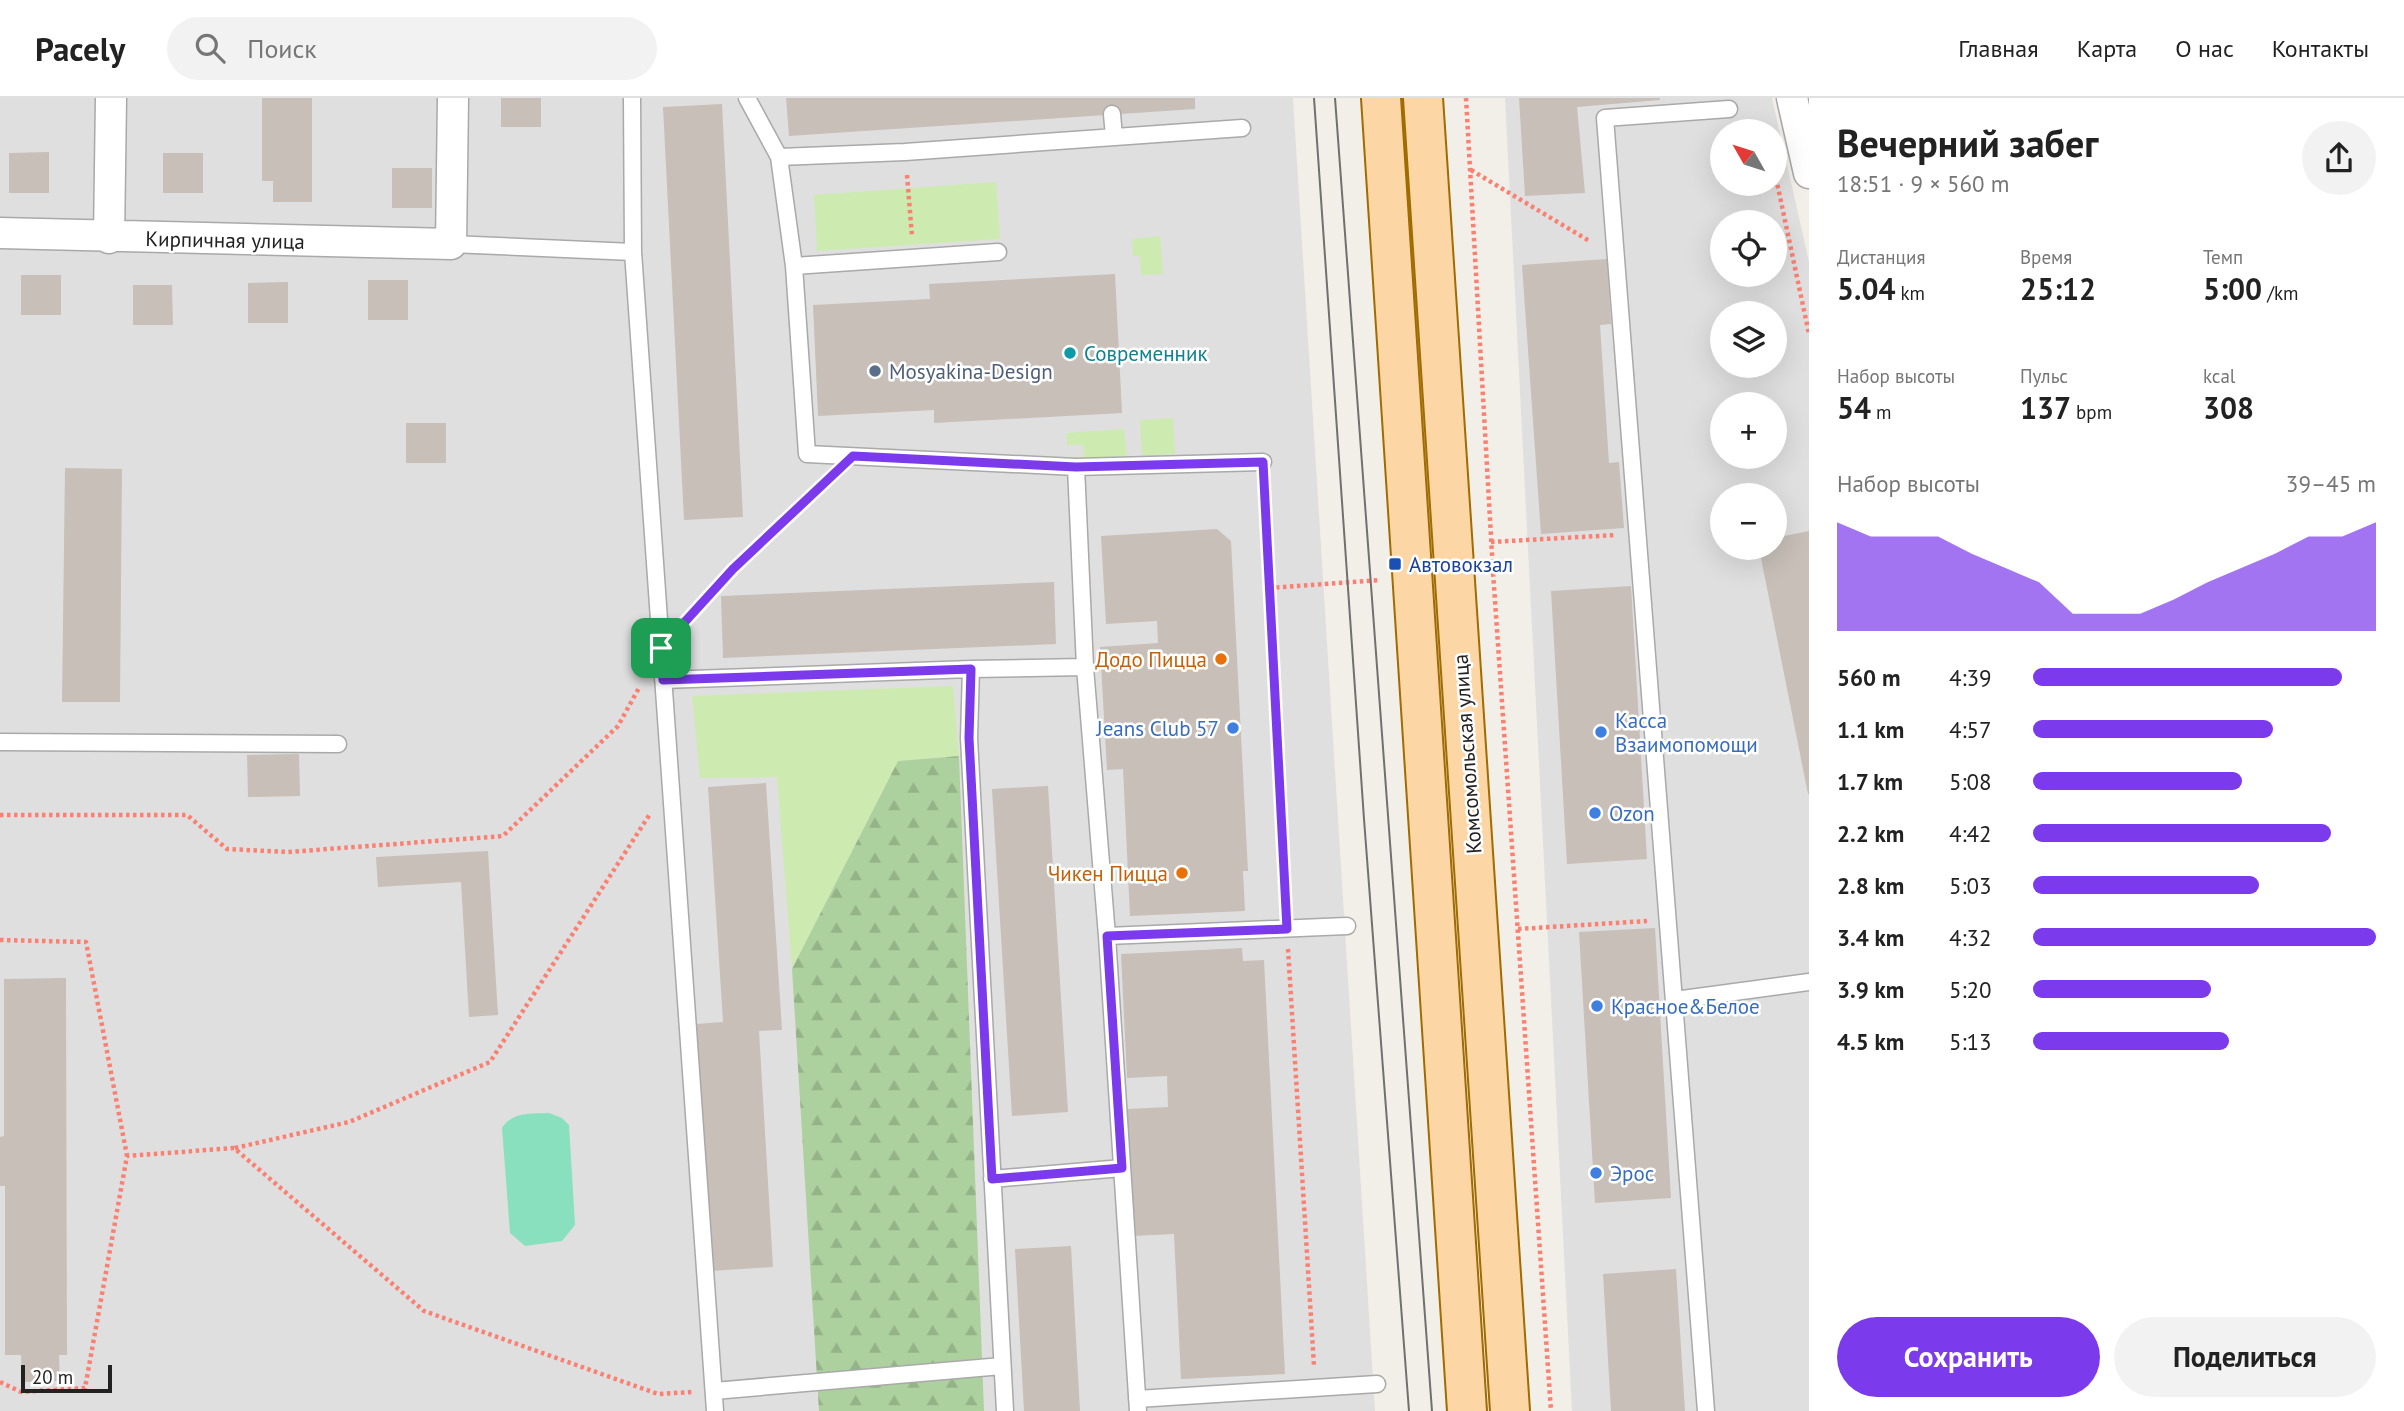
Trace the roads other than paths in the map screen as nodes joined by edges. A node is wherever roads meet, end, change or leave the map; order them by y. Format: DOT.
graph roads {
  1 [pos="111,98"];
  2 [pos="453,98"];
  3 [pos="632,98"];
  4 [pos="747,98"];
  5 [pos="1381,98"];
  6 [pos="1423,98"];
  7 [pos="1792,98"];
  8 [pos="1729,109"];
  9 [pos="1112,114"];
  10 [pos="1242,128"];
  11 [pos="1114,137"];
  12 [pos="779,157"];
  13 [pos="1809,173"];
  14 [pos="0,233"];
  15 [pos="109,238"];
  16 [pos="451,244"];
  17 [pos="633,252"];
  18 [pos="998,252"];
  19 [pos="794,266"];
  20 [pos="1263,462"];
  21 [pos="1076,467"];
  22 [pos="1085,667"];
  23 [pos="971,669"];
  24 [pos="663,680"];
  25 [pos="0,742"];
  26 [pos="338,744"];
  27 [pos="1347,926"];
  28 [pos="1107,936"];
  29 [pos="1809,982"];
  30 [pos="1675,1000"];
  31 [pos="1122,1168"];
  32 [pos="992,1179"];
  33 [pos="1002,1366"];
  34 [pos="1377,1384"];
  35 [pos="714,1391"];
  36 [pos="1137,1405"];
  37 [pos="715,1411"];
  38 [pos="1005,1411"];
  39 [pos="1467,1411"];
  40 [pos="1510,1411"];
  41 [pos="1706,1411"];
  1 -- 15 [label="street"];
  2 -- 16 [label="street"];
  3 -- 17 [label="lane"];
  4 -- 12 [label="lane"];
  5 -- 39 [label="main road, Комсомольская улица"];
  6 -- 40 [label="main road, Комсомольская улица"];
  7 -- 13 [label="street"];
  8 -- 30 [label="lane"];
  9 -- 11 [label="lane"];
  10 -- 11 [label="lane"];
  11 -- 12 [label="lane"];
  12 -- 19 [label="lane"];
  14 -- 15 [label="street, Кирпичная улица"];
  15 -- 16 [label="street, Кирпичная улица"];
  16 -- 17 [label="lane"];
  17 -- 24 [label="lane"];
  18 -- 19 [label="lane"];
  19 -- 21 [label="lane"];
  20 -- 21 [label="lane"];
  21 -- 22 [label="lane"];
  22 -- 23 [label="lane"];
  22 -- 28 [label="lane"];
  23 -- 24 [label="lane"];
  23 -- 32 [label="lane"];
  24 -- 35 [label="lane"];
  25 -- 26 [label="lane"];
  27 -- 28 [label="lane"];
  28 -- 31 [label="lane"];
  29 -- 30 [label="lane"];
  30 -- 41 [label="lane"];
  31 -- 32 [label="lane"];
  31 -- 36 [label="lane"];
  32 -- 33 [label="lane"];
  33 -- 35 [label="lane"];
  33 -- 38 [label="lane"];
  34 -- 36 [label="lane"];
  35 -- 37 [label="lane"];
}
